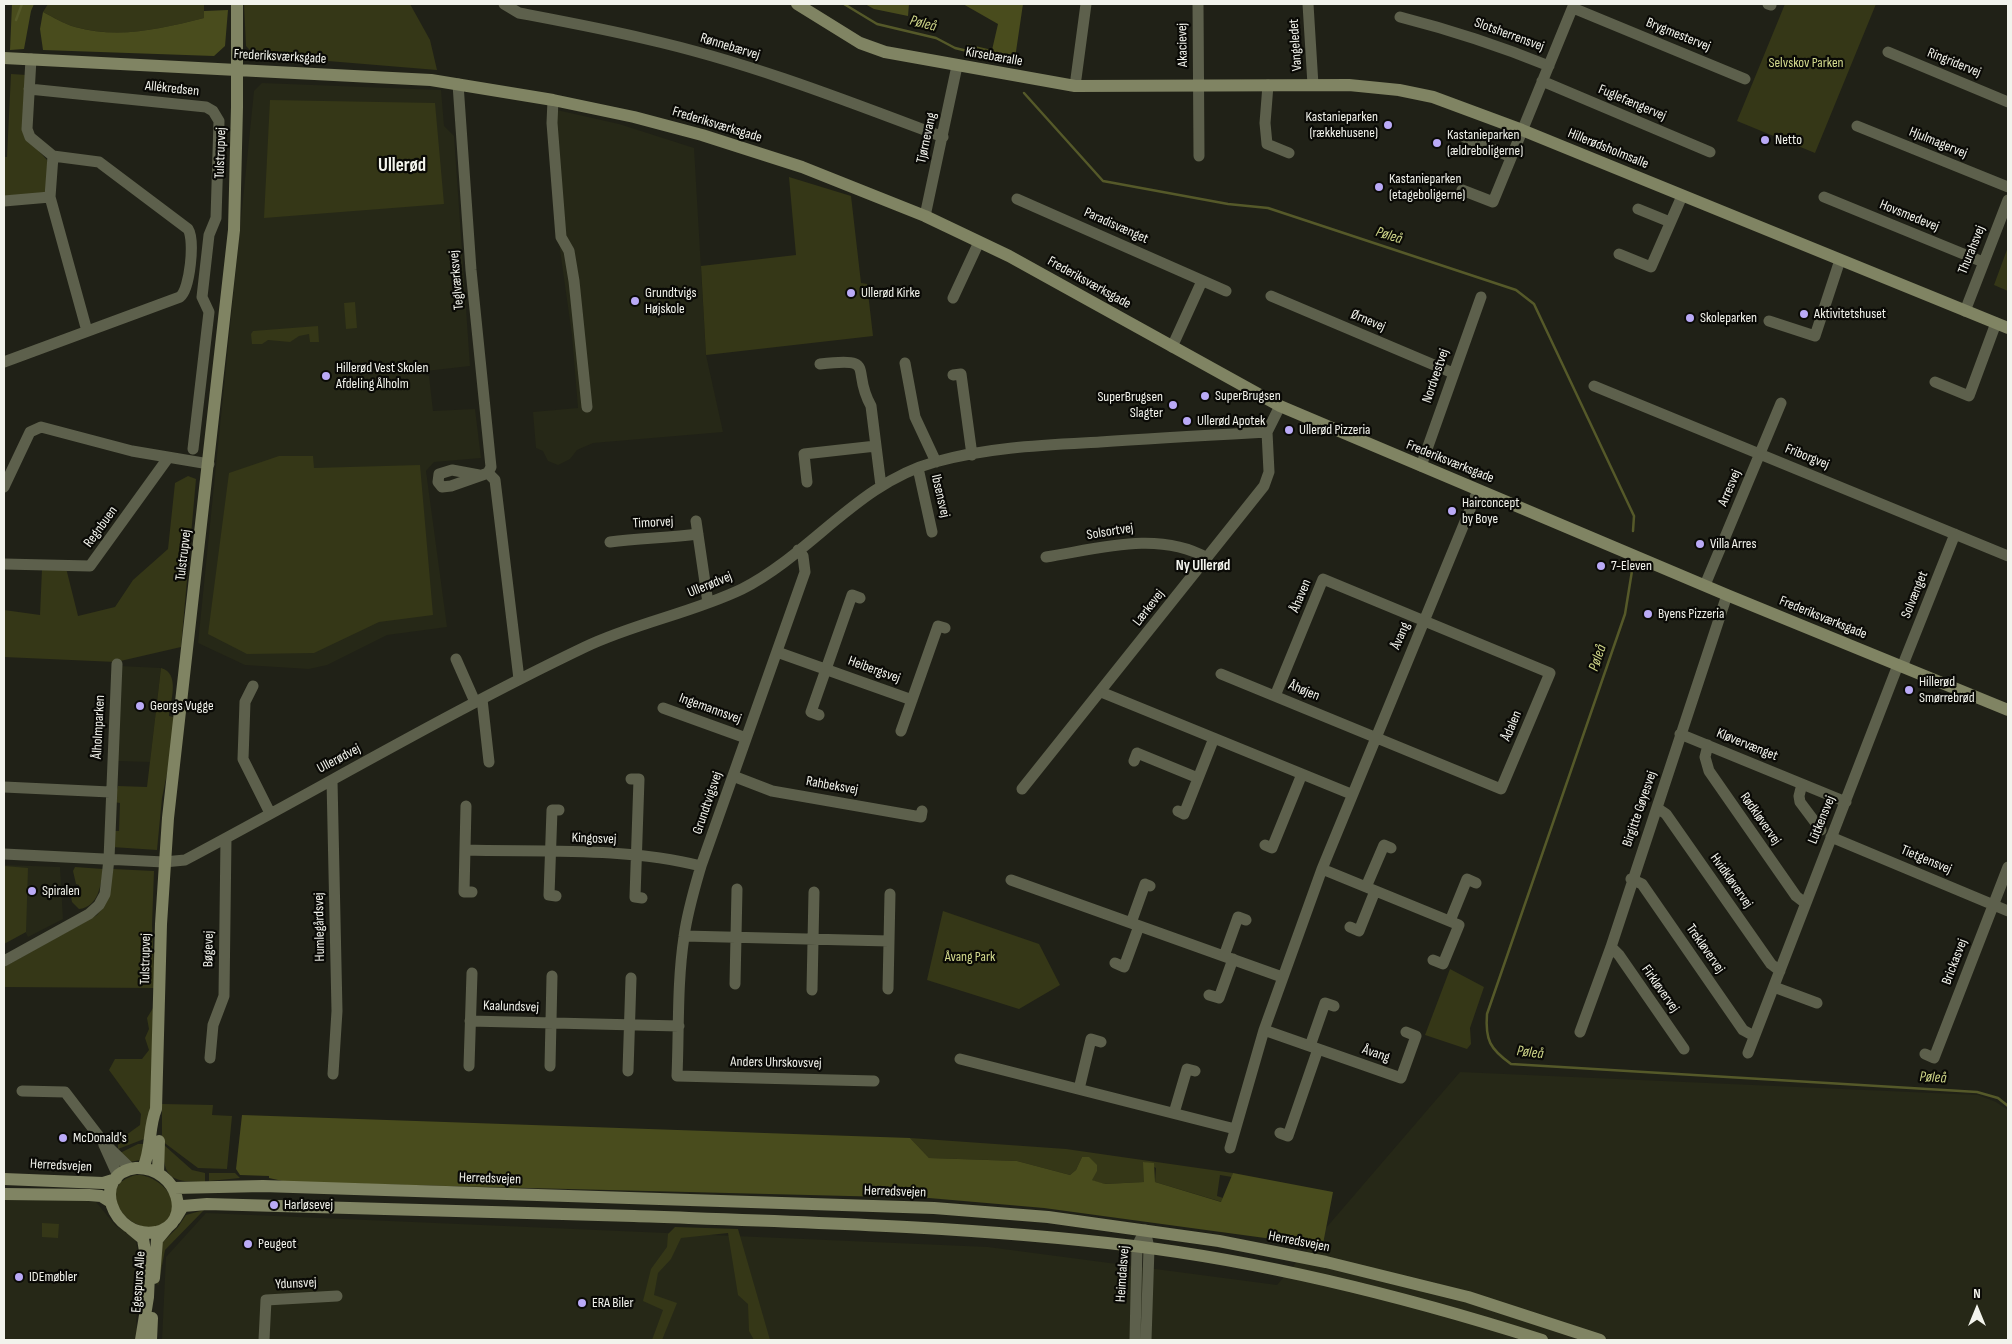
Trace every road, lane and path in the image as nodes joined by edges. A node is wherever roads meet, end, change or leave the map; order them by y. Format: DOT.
graph roads {
  1 [pos="237,4"];
  2 [pos="504,4"];
  3 [pos="797,4"];
  4 [pos="1086,4"];
  5 [pos="1198,4"];
  6 [pos="1308,4"];
  7 [pos="1574,6"];
  8 [pos="1400,18"];
  9 [pos="1888,52"];
  10 [pos="4,58"];
  11 [pos="30,59"];
  12 [pos="957,66"];
  13 [pos="1548,66"];
  14 [pos="238,70"];
  15 [pos="1745,79"];
  16 [pos="1542,81"];
  17 [pos="458,84"];
  18 [pos="1313,84"];
  19 [pos="1268,85"];
  20 [pos="1075,86"];
  21 [pos="1198,86"];
  22 [pos="29,89"];
  23 [pos="1399,90"];
  24 [pos="553,100"];
  25 [pos="2008,102"];
  26 [pos="1857,126"];
  27 [pos="1522,130"];
  28 [pos="943,137"];
  29 [pos="1464,137"];
  30 [pos="1710,152"];
  31 [pos="1290,154"];
  32 [pos="53,156"];
  33 [pos="1199,156"];
  34 [pos="1511,157"];
  35 [pos="2008,187"];
  36 [pos="1462,190"];
  37 [pos="1682,196"];
  38 [pos="50,197"];
  39 [pos="1824,198"];
  40 [pos="1017,199"];
  41 [pos="2008,200"];
  42 [pos="4,201"];
  43 [pos="1638,209"];
  44 [pos="925,216"];
  45 [pos="1670,222"];
  46 [pos="979,242"];
  47 [pos="1619,254"];
  48 [pos="1840,260"];
  49 [pos="1983,262"];
  50 [pos="189,264"];
  51 [pos="205,266"];
  52 [pos="1202,281"];
  53 [pos="1226,291"];
  54 [pos="1271,296"];
  55 [pos="1481,297"];
  56 [pos="953,298"];
  57 [pos="1965,311"];
  58 [pos="1769,321"];
  59 [pos="2002,326"];
  60 [pos="87,331"];
  61 [pos="1172,347"];
  62 [pos="4,362"];
  63 [pos="905,363"];
  64 [pos="820,364"];
  65 [pos="1453,373"];
  66 [pos="953,375"];
  67 [pos="1935,382"];
  68 [pos="1594,386"];
  69 [pos="1781,403"];
  70 [pos="1280,406"];
  71 [pos="587,408"];
  72 [pos="1267,432"];
  73 [pos="876,446"];
  74 [pos="193,449"];
  75 [pos="1760,454"];
  76 [pos="972,455"];
  77 [pos="168,458"];
  78 [pos="936,462"];
  79 [pos="209,464"];
  80 [pos="1421,466"];
  81 [pos="918,468"];
  82 [pos="807,482"];
  83 [pos="881,486"];
  84 [pos="4,487"];
  85 [pos="1478,490"];
  86 [pos="696,522"];
  87 [pos="932,532"];
  88 [pos="698,534"];
  89 [pos="1955,534"];
  90 [pos="610,542"];
  91 [pos="798,550"];
  92 [pos="2008,556"];
  93 [pos="1046,558"];
  94 [pos="1207,558"];
  95 [pos="4,564"];
  96 [pos="1705,585"];
  97 [pos="1726,595"];
  98 [pos="860,598"];
  99 [pos="708,603"];
  100 [pos="1424,621"];
  101 [pos="945,628"];
  102 [pos="777,652"];
  103 [pos="456,659"];
  104 [pos="117,664"];
  105 [pos="1900,666"];
  106 [pos="826,669"];
  107 [pos="1221,674"];
  108 [pos="519,679"];
  109 [pos="253,686"];
  110 [pos="1101,692"];
  111 [pos="1275,696"];
  112 [pos="479,700"];
  113 [pos="912,700"];
  114 [pos="663,708"];
  115 [pos="2008,710"];
  116 [pos="819,715"];
  117 [pos="901,731"];
  118 [pos="1680,734"];
  119 [pos="1375,737"];
  120 [pos="746,738"];
  121 [pos="1214,738"];
  122 [pos="1708,745"];
  123 [pos="1134,761"];
  124 [pos="489,762"];
  125 [pos="1302,774"];
  126 [pos="733,776"];
  127 [pos="1198,778"];
  128 [pos="631,779"];
  129 [pos="332,780"];
  130 [pos="1802,784"];
  131 [pos="4,788"];
  132 [pos="1022,789"];
  133 [pos="110,792"];
  134 [pos="1351,794"];
  135 [pos="1846,802"];
  136 [pos="466,806"];
  137 [pos="1657,808"];
  138 [pos="559,810"];
  139 [pos="922,811"];
  140 [pos="1178,811"];
  141 [pos="270,813"];
  142 [pos="1821,830"];
  143 [pos="1832,837"];
  144 [pos="226,838"];
  145 [pos="1265,845"];
  146 [pos="1391,848"];
  147 [pos="465,850"];
  148 [pos="550,853"];
  149 [pos="4,854"];
  150 [pos="636,855"];
  151 [pos="109,859"];
  152 [pos="164,862"];
  153 [pos="701,866"];
  154 [pos="2008,867"];
  155 [pos="1322,869"];
  156 [pos="1631,879"];
  157 [pos="1011,880"];
  158 [pos="1476,883"];
  159 [pos="1150,886"];
  160 [pos="1371,889"];
  161 [pos="737,890"];
  162 [pos="472,892"];
  163 [pos="814,892"];
  164 [pos="890,894"];
  165 [pos="556,896"];
  166 [pos="642,898"];
  167 [pos="1806,903"];
  168 [pos="1993,904"];
  169 [pos="2008,911"];
  170 [pos="1246,920"];
  171 [pos="1450,921"];
  172 [pos="1135,924"];
  173 [pos="1350,927"];
  174 [pos="684,936"];
  175 [pos="737,937"];
  176 [pos="813,939"];
  177 [pos="889,941"];
  178 [pos="1611,947"];
  179 [pos="1228,958"];
  180 [pos="1433,960"];
  181 [pos="4,961"];
  182 [pos="1115,964"];
  183 [pos="1780,971"];
  184 [pos="472,973"];
  185 [pos="552,976"];
  186 [pos="1282,977"];
  187 [pos="631,978"];
  188 [pos="735,984"];
  189 [pos="1774,986"];
  190 [pos="888,989"];
  191 [pos="812,990"];
  192 [pos="1209,995"];
  193 [pos="1817,1004"];
  194 [pos="1334,1006"];
  195 [pos="470,1021"];
  196 [pos="551,1023"];
  197 [pos="629,1025"];
  198 [pos="679,1026"];
  199 [pos="1264,1030"];
  200 [pos="1406,1032"];
  201 [pos="1580,1032"];
  202 [pos="1754,1036"];
  203 [pos="1101,1042"];
  204 [pos="1314,1048"];
  205 [pos="1684,1049"];
  206 [pos="1748,1053"];
  207 [pos="1925,1054"];
  208 [pos="210,1058"];
  209 [pos="960,1060"];
  210 [pos="469,1066"];
  211 [pos="550,1066"];
  212 [pos="628,1070"];
  213 [pos="1195,1071"];
  214 [pos="334,1074"];
  215 [pos="677,1076"];
  216 [pos="874,1081"];
  217 [pos="1079,1089"];
  218 [pos="22,1091"];
  219 [pos="156,1109"];
  220 [pos="1174,1113"];
  221 [pos="1235,1129"];
  222 [pos="1280,1133"];
  223 [pos="104,1144"];
  224 [pos="1230,1148"];
  225 [pos="137,1168"];
  226 [pos="158,1173"];
  227 [pos="117,1178"];
  228 [pos="4,1179"];
  229 [pos="174,1188"];
  230 [pos="4,1194"];
  231 [pos="109,1201"];
  232 [pos="171,1224"];
  233 [pos="127,1226"];
  234 [pos="1145,1230"];
  235 [pos="1143,1247"];
  236 [pos="337,1296"];
  237 [pos="141,1340"];
  238 [pos="151,1340"];
  239 [pos="264,1340"];
  240 [pos="1135,1340"];
  241 [pos="1146,1340"];
  242 [pos="1542,1340"];
  243 [pos="1600,1340"];
  1 -- 14 [label="street, Tulstrupvej"];
  2 -- 28 [label="street, Rønnebærvej"];
  3 -- 12 [label="street, Kirsebæralle"];
  4 -- 20 [label="street"];
  5 -- 21 [label="street, Akacievej"];
  6 -- 18 [label="street, Vangeledet"];
  7 -- 13 [label="street"];
  7 -- 15 [label="street, Brygmestervej"];
  8 -- 13 [label="street, Slotsherrensvej"];
  9 -- 25 [label="street, Ringridervej"];
  10 -- 11 [label="street, Frederiksværksgade"];
  11 -- 14 [label="street, Frederiksværksgade"];
  11 -- 22 [label="street"];
  12 -- 20 [label="street, Kirsebæralle"];
  12 -- 28 [label="street, Tjørnevang"];
  13 -- 16 [label="street"];
  14 -- 17 [label="street, Frederiksværksgade"];
  14 -- 79 [label="street, Tulstrupvej"];
  16 -- 27 [label="street"];
  16 -- 30 [label="street, Fuglefængervej"];
  17 -- 24 [label="street, Frederiksværksgade"];
  17 -- 108 [label="street, Teglværksvej"];
  18 -- 19 [label="street, Kirsebæralle"];
  18 -- 23 [label="street, Kirsebæralle"];
  19 -- 21 [label="street, Kirsebæralle"];
  19 -- 31 [label="street"];
  20 -- 21 [label="street, Kirsebæralle"];
  21 -- 33 [label="street"];
  22 -- 32 [label="street"];
  22 -- 51 [label="street, Allékredsen"];
  23 -- 27 [label="street, Hillerødsholmsalle"];
  24 -- 44 [label="street, Frederiksværksgade"];
  24 -- 71 [label="street"];
  26 -- 35 [label="street, Hjulmagervej"];
  27 -- 34 [label="street"];
  27 -- 37 [label="street, Hillerødsholmsalle"];
  28 -- 44 [label="street, Tjørnevang"];
  29 -- 34 [label="street"];
  32 -- 38 [label="street"];
  32 -- 50 [label="street"];
  34 -- 36 [label="street"];
  37 -- 45 [label="street"];
  37 -- 48 [label="street, Hillerødsholmsalle"];
  38 -- 42 [label="street"];
  38 -- 60 [label="street"];
  39 -- 49 [label="street, Hovsmedevej"];
  40 -- 52 [label="street, Paradisvænget"];
  41 -- 49 [label="street, Thurahsvej"];
  43 -- 45 [label="street"];
  44 -- 46 [label="street, Frederiksværksgade"];
  45 -- 47 [label="street"];
  46 -- 56 [label="street"];
  46 -- 61 [label="street, Frederiksværksgade"];
  48 -- 57 [label="street, Hillerødsholmsalle"];
  48 -- 58 [label="street"];
  49 -- 57 [label="street, Thurahsvej"];
  50 -- 51 [label="street"];
  50 -- 60 [label="street"];
  51 -- 74 [label="street, Allékredsen"];
  52 -- 53 [label="street, Paradisvænget"];
  52 -- 61 [label="street"];
  54 -- 65 [label="street, Ørnevej"];
  55 -- 65 [label="street, Nordvestvej"];
  57 -- 59 [label="street, Hillerødsholmsalle"];
  59 -- 67 [label="street, Hillerødsholmsalle"];
  60 -- 62 [label="street"];
  61 -- 70 [label="street, Frederiksværksgade"];
  63 -- 78 [label="street"];
  64 -- 73 [label="street"];
  65 -- 80 [label="street, Nordvestvej"];
  66 -- 76 [label="street"];
  68 -- 75 [label="street, Friborgvej"];
  69 -- 75 [label="street, Arresvej"];
  70 -- 72 [label="street, Lærkevej"];
  70 -- 80 [label="street, Frederiksværksgade"];
  72 -- 76 [label="street, Ullerødvej"];
  72 -- 94 [label="street, Lærkevej"];
  73 -- 82 [label="street"];
  73 -- 83 [label="street"];
  75 -- 89 [label="street, Friborgvej"];
  75 -- 96 [label="street, Arresvej"];
  76 -- 78 [label="street, Ullerødvej"];
  77 -- 79 [label="street"];
  77 -- 84 [label="street"];
  77 -- 95 [label="street, Regnbuen"];
  78 -- 81 [label="street, Ullerødvej"];
  79 -- 152 [label="street, Tulstrupvej"];
  80 -- 85 [label="street, Frederiksværksgade"];
  81 -- 83 [label="street, Ullerødvej"];
  81 -- 87 [label="street, Ibsensvej"];
  83 -- 91 [label="street, Ullerødvej"];
  85 -- 96 [label="street, Frederiksværksgade"];
  85 -- 100 [label="street, Åvang"];
  86 -- 88 [label="street"];
  88 -- 90 [label="street, Timorvej"];
  88 -- 99 [label="street"];
  89 -- 92 [label="street, Friborgvej"];
  89 -- 105 [label="street, Solvænget"];
  91 -- 99 [label="street, Ullerødvej"];
  91 -- 102 [label="street, Grundtvigsvej"];
  93 -- 94 [label="street, Solsortvej"];
  94 -- 110 [label="street, Lærkevej"];
  96 -- 97 [label="street, Frederiksværksgade"];
  97 -- 105 [label="street, Frederiksværksgade"];
  97 -- 118 [label="street, Birgitte Gøyesvej"];
  98 -- 106 [label="street, Heibergsvej"];
  99 -- 108 [label="street, Ullerødvej"];
  100 -- 111 [label="street, Åhaven"];
  100 -- 119 [label="street, Åvang"];
  100 -- 119 [label="street, Ådalen"];
  101 -- 113 [label="street, Heibergsvej"];
  102 -- 106 [label="street, Heibergsvej"];
  102 -- 120 [label="street, Grundtvigsvej"];
  103 -- 112 [label="street"];
  104 -- 133 [label="street, Ålholmparken"];
  105 -- 115 [label="street, Frederiksværksgade"];
  105 -- 135 [label="street, Lütkensvej"];
  106 -- 113 [label="street, Heibergsvej"];
  106 -- 116 [label="street, Heibergsvej"];
  107 -- 111 [label="street, Åhøjen"];
  108 -- 112 [label="street, Ullerødvej"];
  109 -- 141 [label="street"];
  110 -- 121 [label="street"];
  110 -- 132 [label="street, Lærkevej"];
  111 -- 119 [label="street, Åhøjen"];
  112 -- 124 [label="street"];
  112 -- 129 [label="street, Ullerødvej"];
  113 -- 117 [label="street, Heibergsvej"];
  114 -- 120 [label="street, Ingemannsvej"];
  118 -- 122 [label="street, Kløvervænget"];
  118 -- 137 [label="street, Birgitte Gøyesvej"];
  119 -- 134 [label="street, Åvang"];
  120 -- 126 [label="street, Grundtvigsvej"];
  121 -- 125 [label="street"];
  121 -- 127 [label="street"];
  122 -- 130 [label="street, Kløvervænget"];
  122 -- 167 [label="street, Rødkløvervej"];
  123 -- 127 [label="street"];
  125 -- 134 [label="street"];
  125 -- 145 [label="street"];
  126 -- 139 [label="street, Rahbeksvej"];
  126 -- 153 [label="street, Grundtvigsvej"];
  127 -- 140 [label="street"];
  128 -- 150 [label="street, Kingosvej"];
  129 -- 141 [label="street, Ullerødvej"];
  129 -- 214 [label="street, Humlegårdsvej"];
  130 -- 135 [label="street, Kløvervænget"];
  130 -- 142 [label="street"];
  131 -- 133 [label="street"];
  133 -- 151 [label="street, Ålholmparken"];
  134 -- 155 [label="street, Åvang"];
  135 -- 143 [label="street, Lütkensvej"];
  136 -- 147 [label="street"];
  137 -- 156 [label="street, Birgitte Gøyesvej"];
  137 -- 183 [label="street, Hvidkløvervej"];
  138 -- 148 [label="street"];
  141 -- 144 [label="street, Ullerødvej"];
  143 -- 167 [label="street, Lütkensvej"];
  143 -- 168 [label="street, Tietgensvej"];
  144 -- 152 [label="street, Ullerødvej"];
  144 -- 208 [label="street, Bøgevej"];
  146 -- 160 [label="street"];
  147 -- 148 [label="street, Kingosvej"];
  147 -- 162 [label="street"];
  148 -- 150 [label="street, Kingosvej"];
  148 -- 165 [label="street"];
  149 -- 151 [label="street"];
  150 -- 153 [label="street, Kingosvej"];
  150 -- 166 [label="street, Kingosvej"];
  151 -- 152 [label="street"];
  151 -- 181 [label="street, Ålholmparken"];
  152 -- 219 [label="street, Tulstrupvej"];
  153 -- 174 [label="street, Grundtvigsvej"];
  154 -- 168 [label="street, Brickasvej"];
  155 -- 160 [label="street"];
  155 -- 186 [label="street, Åvang"];
  156 -- 178 [label="street, Birgitte Gøyesvej"];
  156 -- 202 [label="street, Trekløvervej"];
  157 -- 172 [label="street"];
  158 -- 171 [label="street"];
  159 -- 172 [label="street"];
  160 -- 171 [label="street"];
  160 -- 173 [label="street"];
  161 -- 175 [label="street"];
  163 -- 176 [label="street"];
  164 -- 177 [label="street"];
  167 -- 183 [label="street, Lütkensvej"];
  168 -- 169 [label="street, Tietgensvej"];
  168 -- 207 [label="street, Brickasvej"];
  170 -- 179 [label="street"];
  171 -- 180 [label="street"];
  172 -- 179 [label="street"];
  172 -- 182 [label="street"];
  174 -- 175 [label="street"];
  174 -- 198 [label="street, Grundtvigsvej"];
  175 -- 176 [label="street"];
  175 -- 188 [label="street"];
  176 -- 177 [label="street"];
  176 -- 191 [label="street"];
  177 -- 190 [label="street"];
  178 -- 201 [label="street, Birgitte Gøyesvej"];
  178 -- 205 [label="street, Firkløvervej"];
  179 -- 186 [label="street"];
  179 -- 192 [label="street"];
  183 -- 189 [label="street, Lütkensvej"];
  184 -- 195 [label="street, Kaalundsvej"];
  185 -- 196 [label="street, Kaalundsvej"];
  186 -- 199 [label="street, Åvang"];
  187 -- 197 [label="street"];
  189 -- 193 [label="street"];
  189 -- 202 [label="street, Lütkensvej"];
  194 -- 204 [label="street"];
  195 -- 196 [label="street, Kaalundsvej"];
  195 -- 210 [label="street, Kaalundsvej"];
  196 -- 197 [label="street, Kaalundsvej"];
  196 -- 211 [label="street, Kaalundsvej"];
  197 -- 198 [label="street, Kaalundsvej"];
  197 -- 212 [label="street"];
  198 -- 215 [label="street, Grundtvigsvej"];
  199 -- 204 [label="street, Åvang"];
  199 -- 221 [label="street, Åvang"];
  200 -- 204 [label="street, Åvang"];
  202 -- 206 [label="street, Lütkensvej"];
  203 -- 217 [label="street"];
  204 -- 222 [label="street"];
  209 -- 217 [label="street"];
  213 -- 220 [label="street"];
  215 -- 216 [label="street, Anders Uhrskovsvej"];
  217 -- 220 [label="street"];
  218 -- 223 [label="street"];
  219 -- 225 [label="street, Tulstrupvej"];
  219 -- 226 [label="street, Tulstrupvej"];
  220 -- 221 [label="street"];
  221 -- 224 [label="street, Åvang"];
  223 -- 225 [label="street, Herredsvejen"];
  223 -- 227 [label="street, Herredsvejen"];
  225 -- 226 [label="street"];
  225 -- 227 [label="street"];
  226 -- 229 [label="street"];
  227 -- 228 [label="street, Herredsvejen"];
  227 -- 231 [label="street"];
  229 -- 232 [label="street"];
  229 -- 234 [label="street, Herredsvejen"];
  230 -- 231 [label="street, Herredsvejen"];
  231 -- 233 [label="street"];
  232 -- 233 [label="street"];
  232 -- 235 [label="street"];
  232 -- 238 [label="street, Egespurs Alle"];
  233 -- 237 [label="street, Egespurs Alle"];
  234 -- 235 [label="street, Heimdalsvej"];
  234 -- 243 [label="street, Herredsvejen"];
  235 -- 240 [label="street, Heimdalsvej"];
  235 -- 241 [label="street, Heimdalsvej"];
  235 -- 242 [label="street"];
  236 -- 239 [label="street, Ydunsvej"];
}
